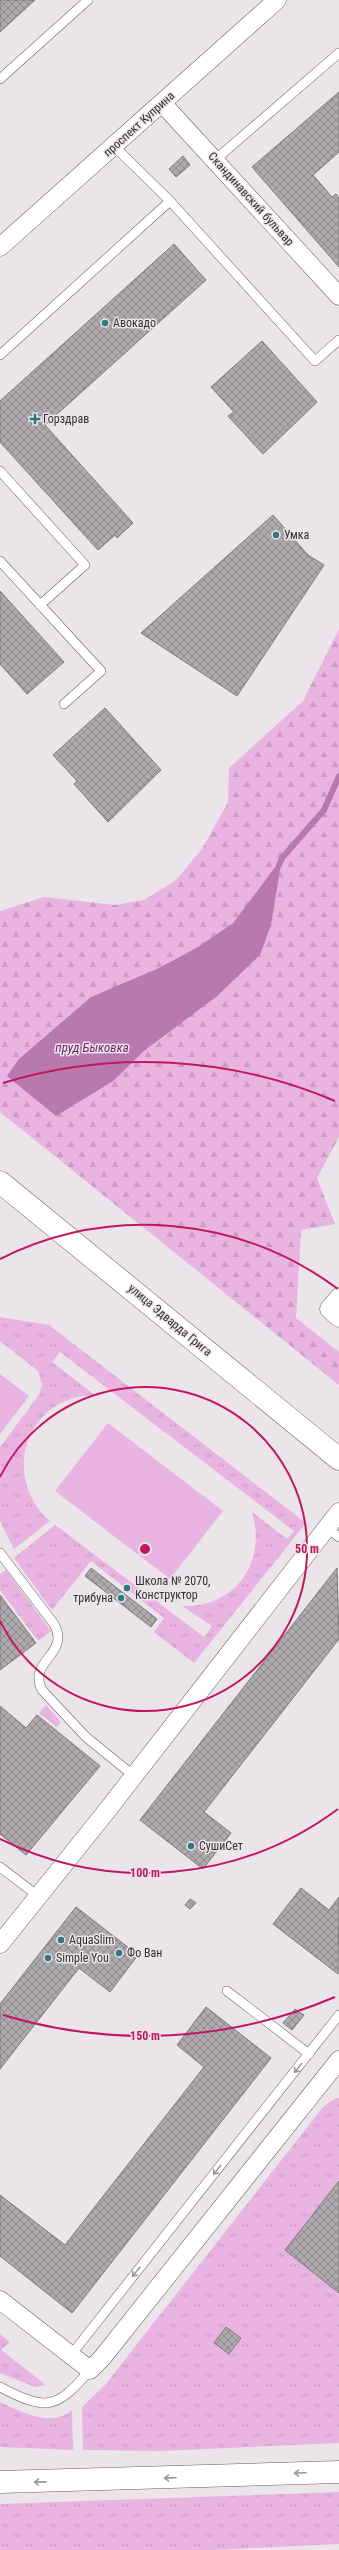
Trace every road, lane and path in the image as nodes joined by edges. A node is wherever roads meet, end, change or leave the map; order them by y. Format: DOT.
graph roads {
  1 [pos="88,0"];
  2 [pos="276,0"];
  3 [pos="339,53"];
  4 [pos="0,79"];
  5 [pos="162,103"];
  6 [pos="114,146"];
  7 [pos="215,160"];
  8 [pos="170,201"];
  9 [pos="0,247"];
  10 [pos="339,296"];
  11 [pos="339,340"];
  12 [pos="0,355"];
  13 [pos="0,471"];
  14 [pos="0,561"];
  15 [pos="40,605"];
  16 [pos="64,704"];
  17 [pos="0,1182"];
  18 [pos="339,1297"];
  19 [pos="339,1318"];
  20 [pos="339,1460"];
  21 [pos="339,1512"];
  22 [pos="333,1533"];
  23 [pos="0,1553"];
  24 [pos="134,1776"];
  25 [pos="0,1867"];
  26 [pos="38,1896"];
  27 [pos="0,1944"];
  28 [pos="227,1990"];
  29 [pos="339,2015"];
  30 [pos="309,2054"];
  31 [pos="336,2071"];
  32 [pos="0,2300"];
  33 [pos="71,2355"];
  34 [pos="90,2370"];
  35 [pos="0,2387"];
  36 [pos="339,2472"];
  37 [pos="0,2482"];
  1 -- 4 [label="lane"];
  2 -- 5 [label="street, проспект Куприна"];
  3 -- 7 [label="lane"];
  5 -- 6 [label="street, проспект Куприна"];
  5 -- 7 [label="street, Скандинавский бульвар"];
  6 -- 8 [label="lane"];
  6 -- 9 [label="street, проспект Куприна"];
  7 -- 10 [label="street, Скандинавский бульвар"];
  8 -- 11 [label="lane"];
  8 -- 12 [label="lane"];
  13 -- 15 [label="lane"];
  14 -- 15 [label="lane"];
  15 -- 16 [label="lane"];
  17 -- 20 [label="street, улица Эдварда Грига"];
  18 -- 19 [label="street"];
  21 -- 22 [label="street"];
  22 -- 24 [label="street"];
  23 -- 24 [label="lane"];
  24 -- 26 [label="street"];
  25 -- 26 [label="lane"];
  26 -- 27 [label="street"];
  28 -- 30 [label="lane"];
  29 -- 30 [label="lane"];
  30 -- 33 [label="lane, one-way"];
  31 -- 34 [label="street"];
  32 -- 33 [label="street"];
  33 -- 34 [label="street"];
  34 -- 35 [label="lane"];
  36 -- 37 [label="street, one-way"];
}
